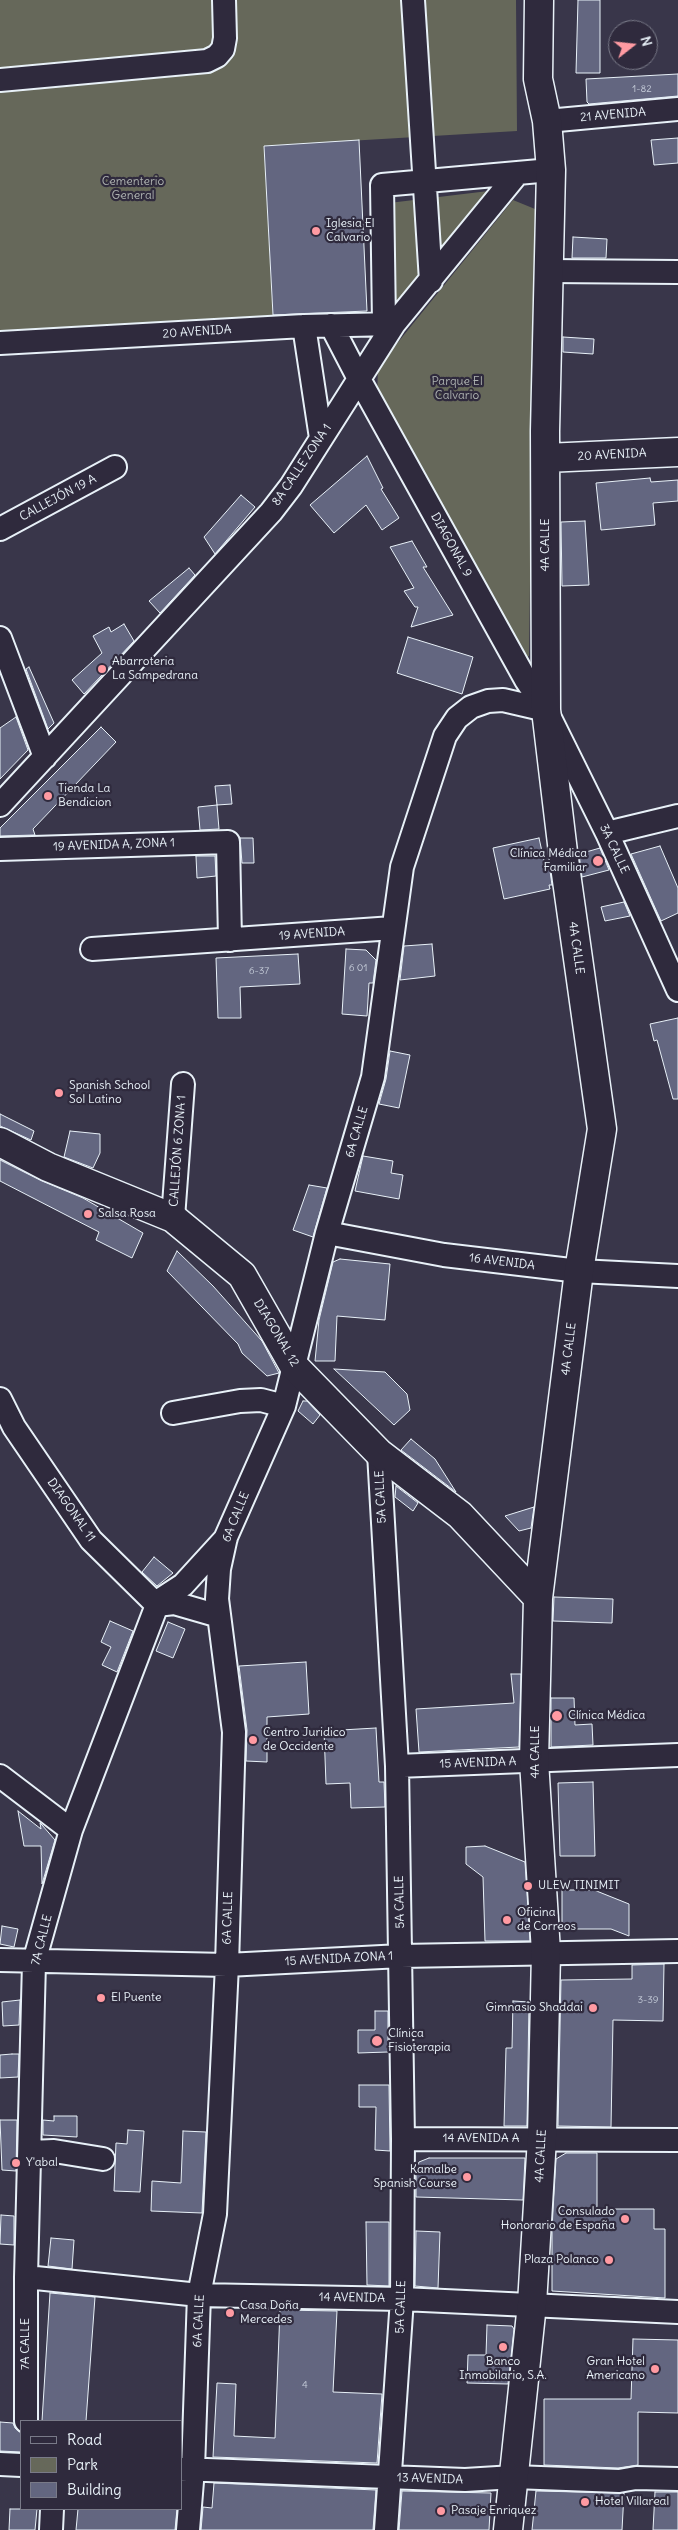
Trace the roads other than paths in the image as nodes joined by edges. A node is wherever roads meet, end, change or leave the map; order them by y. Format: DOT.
graph roads {
  1 [pos="224,0"];
  2 [pos="413,0"];
  3 [pos="539,0"];
  4 [pos="557,0"];
  5 [pos="0,80"];
  6 [pos="678,109"];
  7 [pos="547,121"];
  8 [pos="551,170"];
  9 [pos="517,174"];
  10 [pos="424,183"];
  11 [pos="548,271"];
  12 [pos="678,272"];
  13 [pos="431,280"];
  14 [pos="389,324"];
  15 [pos="331,325"];
  16 [pos="304,326"];
  17 [pos="0,344"];
  18 [pos="359,379"];
  19 [pos="321,438"];
  20 [pos="678,452"];
  21 [pos="546,458"];
  22 [pos="115,467"];
  23 [pos="0,529"];
  24 [pos="0,638"];
  25 [pos="546,710"];
  26 [pos="45,757"];
  27 [pos="0,805"];
  28 [pos="678,816"];
  29 [pos="607,833"];
  30 [pos="0,848"];
  31 [pos="393,928"];
  32 [pos="230,940"];
  33 [pos="92,949"];
  34 [pos="678,990"];
  35 [pos="184,1084"];
  36 [pos="0,1142"];
  37 [pos="173,1218"];
  38 [pos="328,1233"];
  39 [pos="579,1271"];
  40 [pos="678,1276"];
  41 [pos="294,1366"];
  42 [pos="0,1399"];
  43 [pos="284,1406"];
  44 [pos="172,1413"];
  45 [pos="379,1453"];
  46 [pos="226,1537"];
  47 [pos="538,1598"];
  48 [pos="157,1605"];
  49 [pos="219,1616"];
  50 [pos="678,1755"];
  51 [pos="534,1761"];
  52 [pos="397,1766"];
  53 [pos="0,1776"];
  54 [pos="71,1830"];
  55 [pos="678,1951"];
  56 [pos="546,1952"];
  57 [pos="401,1956"];
  58 [pos="0,1960"];
  59 [pos="34,1962"];
  60 [pos="227,1965"];
  61 [pos="542,2138"];
  62 [pos="403,2139"];
  63 [pos="678,2140"];
  64 [pos="30,2152"];
  65 [pos="102,2159"];
  66 [pos="26,2277"];
  67 [pos="199,2295"];
  68 [pos="402,2299"];
  69 [pos="532,2304"];
  70 [pos="678,2312"];
  71 [pos="26,2420"];
  72 [pos="0,2464"];
  73 [pos="20,2464"];
  74 [pos="187,2469"];
  75 [pos="391,2477"];
  76 [pos="514,2477"];
  77 [pos="678,2479"];
  78 [pos="52,2510"];
  79 [pos="51,2530"];
  80 [pos="188,2530"];
  81 [pos="386,2530"];
  82 [pos="508,2530"];
  1 -- 5 [label="street"];
  2 -- 10 [label="street"];
  3 -- 7 [label="main road"];
  4 -- 7 [label="main road"];
  6 -- 7 [label="street, 21 AVENIDA"];
  7 -- 8 [label="main road, 4A CALLE"];
  8 -- 9 [label="street"];
  8 -- 11 [label="main road, 4A CALLE"];
  9 -- 10 [label="street"];
  9 -- 13 [label="street, 8A CALLE ZONA 1"];
  10 -- 13 [label="street"];
  10 -- 14 [label="street"];
  11 -- 12 [label="street"];
  11 -- 21 [label="main road, 4A CALLE"];
  13 -- 14 [label="street, 8A CALLE ZONA 1"];
  14 -- 15 [label="street, 20 AVENIDA"];
  14 -- 18 [label="street, 8A CALLE ZONA 1"];
  15 -- 16 [label="street, 20 AVENIDA"];
  15 -- 18 [label="street, DIAGONAL 9"];
  16 -- 17 [label="street, 20 AVENIDA"];
  16 -- 19 [label="street"];
  18 -- 19 [label="street, 8A CALLE ZONA 1"];
  18 -- 25 [label="street, DIAGONAL 9"];
  19 -- 26 [label="street, 8A CALLE ZONA 1"];
  20 -- 21 [label="main road, 20 AVENIDA"];
  21 -- 25 [label="main road, 4A CALLE"];
  22 -- 23 [label="street, CALLEJÓN 19 A"];
  24 -- 26 [label="street"];
  25 -- 29 [label="street, 3A CALLE"];
  25 -- 31 [label="street, 6A CALLE"];
  25 -- 39 [label="main road, 4A CALLE"];
  26 -- 27 [label="street, 8A CALLE ZONA 1"];
  28 -- 29 [label="street"];
  29 -- 34 [label="street, 3A CALLE"];
  30 -- 32 [label="street, 19 AVENIDA A, ZONA 1"];
  31 -- 32 [label="street, 19 AVENIDA"];
  31 -- 38 [label="street, 6A CALLE"];
  32 -- 33 [label="street, 19 AVENIDA"];
  35 -- 37 [label="street, CALLEJÓN 6 ZONA 1"];
  36 -- 37 [label="main road, DIAGONAL 12"];
  37 -- 41 [label="main road, DIAGONAL 12"];
  38 -- 39 [label="street, 16 AVENIDA"];
  38 -- 41 [label="street, 6A CALLE"];
  39 -- 40 [label="street, 16 AVENIDA"];
  39 -- 47 [label="main road, 4A CALLE"];
  41 -- 43 [label="street, 6A CALLE"];
  41 -- 45 [label="main road, DIAGONAL 12"];
  42 -- 48 [label="street, DIAGONAL 11"];
  43 -- 44 [label="street"];
  43 -- 46 [label="street, 6A CALLE"];
  45 -- 47 [label="main road, DIAGONAL 12"];
  45 -- 52 [label="street, 5A CALLE"];
  46 -- 48 [label="street, 7A CALLE"];
  46 -- 49 [label="street, 6A CALLE"];
  47 -- 51 [label="main road, 4A CALLE"];
  48 -- 49 [label="street"];
  48 -- 54 [label="street, 7A CALLE"];
  49 -- 60 [label="street, 6A CALLE"];
  50 -- 51 [label="street, 15 AVENIDA A"];
  51 -- 52 [label="street, 15 AVENIDA A"];
  51 -- 56 [label="main road, 4A CALLE"];
  52 -- 57 [label="street, 5A CALLE"];
  53 -- 54 [label="street"];
  54 -- 59 [label="street, 7A CALLE"];
  55 -- 56 [label="street, 15 AVENIDA ZONA 1"];
  56 -- 57 [label="street, 15 AVENIDA ZONA 1"];
  56 -- 61 [label="main road, 4A CALLE"];
  57 -- 60 [label="street, 15 AVENIDA ZONA 1"];
  57 -- 62 [label="street, 5A CALLE"];
  58 -- 59 [label="street, 15 AVENIDA ZONA 1"];
  59 -- 60 [label="street, 15 AVENIDA ZONA 1"];
  59 -- 64 [label="street, 7A CALLE"];
  60 -- 67 [label="street, 6A CALLE"];
  61 -- 62 [label="street, 14 AVENIDA A"];
  61 -- 63 [label="street, 14 AVENIDA A"];
  61 -- 69 [label="main road, 4A CALLE"];
  62 -- 68 [label="street, 5A CALLE"];
  64 -- 65 [label="street"];
  64 -- 66 [label="street, 7A CALLE"];
  66 -- 67 [label="street, 14 AVENIDA"];
  66 -- 71 [label="street, 7A CALLE"];
  67 -- 68 [label="street, 14 AVENIDA"];
  67 -- 74 [label="street, 6A CALLE"];
  68 -- 69 [label="street, 14 AVENIDA"];
  68 -- 75 [label="street, 5A CALLE"];
  69 -- 70 [label="street, 14 AVENIDA"];
  69 -- 76 [label="main road, 4A CALLE"];
  72 -- 73 [label="street"];
  74 -- 75 [label="street, 13 AVENIDA"];
  74 -- 80 [label="street, 6A CALLE"];
  75 -- 76 [label="street, 13 AVENIDA"];
  75 -- 81 [label="street, 5A CALLE"];
  76 -- 77 [label="street, 13 AVENIDA"];
  76 -- 82 [label="main road, 4A CALLE"];
  78 -- 79 [label="street"];
}
